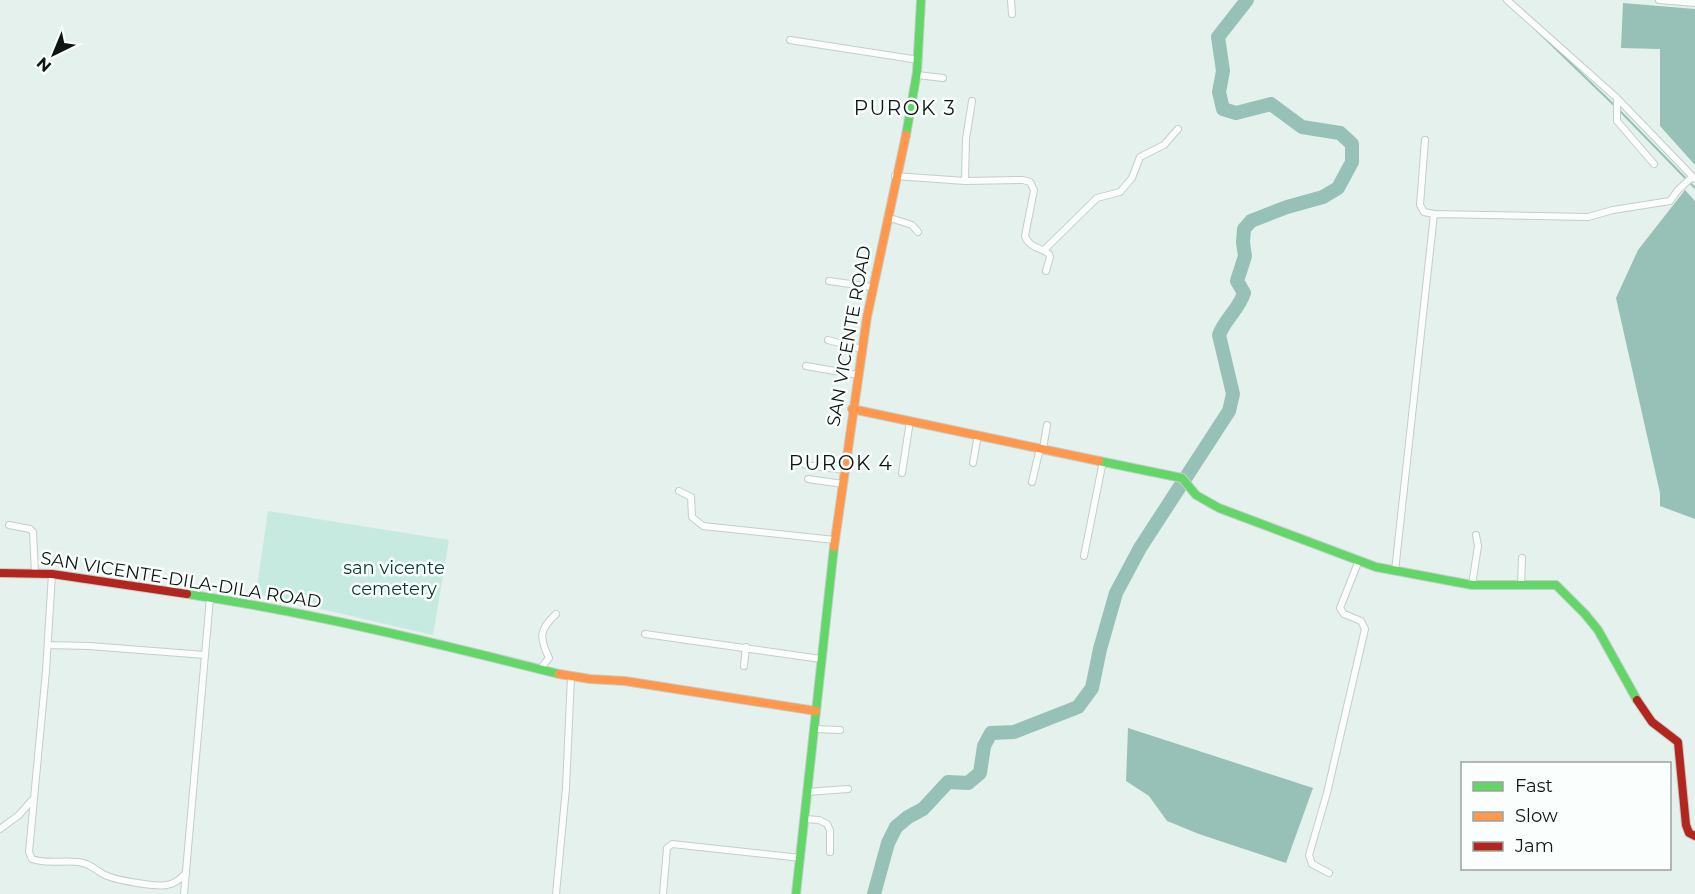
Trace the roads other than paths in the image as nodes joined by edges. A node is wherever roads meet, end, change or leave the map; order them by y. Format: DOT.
graph roads {
  1 [pos="921,0"];
  2 [pos="1011,0"];
  3 [pos="1507,0"];
  4 [pos="1659,0"];
  5 [pos="1695,3"];
  6 [pos="1012,15"];
  7 [pos="790,40"];
  8 [pos="919,60"];
  9 [pos="917,75"];
  10 [pos="943,78"];
  11 [pos="972,101"];
  12 [pos="1617,102"];
  13 [pos="1178,129"];
  14 [pos="1425,140"];
  15 [pos="1654,164"];
  16 [pos="896,176"];
  17 [pos="1691,179"];
  18 [pos="965,181"];
  19 [pos="1434,214"];
  20 [pos="887,217"];
  21 [pos="918,232"];
  22 [pos="1044,250"];
  23 [pos="1046,271"];
  24 [pos="829,281"];
  25 [pos="873,287"];
  26 [pos="828,340"];
  27 [pos="862,349"];
  28 [pos="806,366"];
  29 [pos="858,375"];
  30 [pos="852,409"];
  31 [pos="910,421"];
  32 [pos="1047,425"];
  33 [pos="978,435"];
  34 [pos="1041,448"];
  35 [pos="1103,462"];
  36 [pos="973,463"];
  37 [pos="805,465"];
  38 [pos="844,470"];
  39 [pos="902,473"];
  40 [pos="808,479"];
  41 [pos="1032,482"];
  42 [pos="843,484"];
  43 [pos="679,491"];
  44 [pos="9,525"];
  45 [pos="1476,535"];
  46 [pos="835,540"];
  47 [pos="1084,556"];
  48 [pos="1522,558"];
  49 [pos="1359,560"];
  50 [pos="1395,571"];
  51 [pos="0,573"];
  52 [pos="35,573"];
  53 [pos="52,574"];
  54 [pos="1472,585"];
  55 [pos="1521,585"];
  56 [pos="210,598"];
  57 [pos="556,614"];
  58 [pos="645,634"];
  59 [pos="48,645"];
  60 [pos="746,647"];
  61 [pos="205,655"];
  62 [pos="821,659"];
  63 [pos="744,666"];
  64 [pos="540,669"];
  65 [pos="571,676"];
  66 [pos="816,711"];
  67 [pos="814,729"];
  68 [pos="840,730"];
  69 [pos="848,789"];
  70 [pos="807,792"];
  71 [pos="34,798"];
  72 [pos="804,819"];
  73 [pos="0,829"];
  74 [pos="1695,836"];
  75 [pos="830,852"];
  76 [pos="801,858"];
  77 [pos="186,873"];
  78 [pos="1329,873"];
  79 [pos="184,894"];
  80 [pos="556,894"];
  81 [pos="663,894"];
  82 [pos="796,894"];
  1 -- 8 [label="street, SAN VICENTE ROAD"];
  2 -- 6 [label="street"];
  3 -- 12 [label="street"];
  4 -- 5 [label="street"];
  7 -- 8 [label="street"];
  8 -- 9 [label="street, SAN VICENTE ROAD"];
  9 -- 10 [label="street"];
  9 -- 16 [label="street, SAN VICENTE ROAD"];
  11 -- 18 [label="street"];
  12 -- 15 [label="street"];
  12 -- 17 [label="street"];
  13 -- 22 [label="street"];
  14 -- 19 [label="street"];
  16 -- 18 [label="street"];
  16 -- 20 [label="street, SAN VICENTE ROAD"];
  17 -- 19 [label="street"];
  18 -- 22 [label="street"];
  19 -- 50 [label="street"];
  20 -- 21 [label="street"];
  20 -- 25 [label="street, SAN VICENTE ROAD"];
  22 -- 23 [label="street"];
  24 -- 25 [label="street"];
  25 -- 27 [label="street, SAN VICENTE ROAD"];
  26 -- 27 [label="street"];
  27 -- 29 [label="street, SAN VICENTE ROAD"];
  28 -- 29 [label="street"];
  29 -- 30 [label="street, SAN VICENTE ROAD"];
  30 -- 31 [label="street"];
  30 -- 38 [label="street, SAN VICENTE ROAD"];
  31 -- 33 [label="street"];
  31 -- 39 [label="street"];
  32 -- 34 [label="street"];
  33 -- 34 [label="street"];
  33 -- 36 [label="street"];
  34 -- 35 [label="street"];
  34 -- 41 [label="street"];
  35 -- 47 [label="street"];
  35 -- 49 [label="street"];
  37 -- 38 [label="street"];
  38 -- 42 [label="street, SAN VICENTE ROAD"];
  40 -- 42 [label="street"];
  42 -- 46 [label="street, SAN VICENTE ROAD"];
  43 -- 46 [label="street"];
  44 -- 52 [label="street"];
  45 -- 54 [label="street"];
  46 -- 62 [label="street, SAN VICENTE ROAD"];
  48 -- 55 [label="street"];
  49 -- 50 [label="street"];
  49 -- 78 [label="street"];
  50 -- 54 [label="street"];
  51 -- 52 [label="street, SAN VICENTE-DILA-DILA ROAD"];
  52 -- 53 [label="street, SAN VICENTE-DILA-DILA ROAD"];
  53 -- 56 [label="street, SAN VICENTE-DILA-DILA ROAD"];
  53 -- 59 [label="street"];
  54 -- 55 [label="street"];
  55 -- 74 [label="street"];
  56 -- 61 [label="street"];
  56 -- 64 [label="street, SAN VICENTE-DILA-DILA ROAD"];
  57 -- 64 [label="street"];
  58 -- 60 [label="street"];
  59 -- 61 [label="street"];
  59 -- 71 [label="street"];
  60 -- 62 [label="street"];
  60 -- 63 [label="street"];
  61 -- 77 [label="street"];
  62 -- 66 [label="street, SAN VICENTE ROAD"];
  64 -- 65 [label="street, SAN VICENTE-DILA-DILA ROAD"];
  65 -- 66 [label="street, SAN VICENTE-DILA-DILA ROAD"];
  65 -- 80 [label="street"];
  66 -- 67 [label="street, SAN VICENTE ROAD"];
  67 -- 68 [label="street"];
  67 -- 70 [label="street, SAN VICENTE ROAD"];
  69 -- 70 [label="street"];
  70 -- 72 [label="street, SAN VICENTE ROAD"];
  71 -- 73 [label="street"];
  71 -- 77 [label="street"];
  72 -- 75 [label="street"];
  72 -- 76 [label="street, SAN VICENTE ROAD"];
  76 -- 81 [label="street"];
  76 -- 82 [label="street, SAN VICENTE ROAD"];
  77 -- 79 [label="street"];
}
